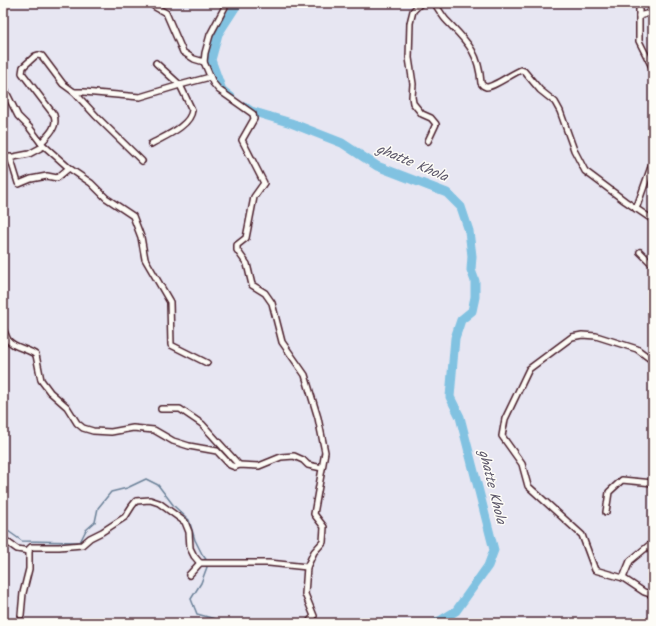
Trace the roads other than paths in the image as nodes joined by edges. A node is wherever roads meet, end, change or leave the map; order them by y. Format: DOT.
graph roads {
  1 [pos="150,3"];
  2 [pos="227,3"];
  3 [pos="421,3"];
  4 [pos="434,3"];
  5 [pos="639,3"];
  6 [pos="653,12"];
  7 [pos="639,16"];
  8 [pos="204,62"];
  9 [pos="156,63"];
  10 [pos="653,69"];
  11 [pos="210,78"];
  12 [pos="180,85"];
  13 [pos="3,86"];
  14 [pos="74,92"];
  15 [pos="428,141"];
  16 [pos="43,144"];
  17 [pos="151,144"];
  18 [pos="10,157"];
  19 [pos="3,160"];
  20 [pos="142,161"];
  21 [pos="652,164"];
  22 [pos="69,168"];
  23 [pos="650,178"];
  24 [pos="636,210"];
  25 [pos="653,220"];
  26 [pos="640,252"];
  27 [pos="653,265"];
  28 [pos="3,328"];
  29 [pos="653,360"];
  30 [pos="207,363"];
  31 [pos="161,409"];
  32 [pos="239,465"];
  33 [pos="322,468"];
  34 [pos="653,483"];
  35 [pos="606,512"];
  36 [pos="3,539"];
  37 [pos="653,542"];
  38 [pos="29,551"];
  39 [pos="200,563"];
  40 [pos="307,568"];
  41 [pos="189,575"];
  42 [pos="622,578"];
  43 [pos="653,595"];
  44 [pos="21,615"];
  45 [pos="308,623"];
  1 -- 8 [label="street"];
  2 -- 8 [label="street"];
  3 -- 15 [label="street"];
  4 -- 24 [label="street"];
  5 -- 7 [label="street"];
  6 -- 7 [label="street"];
  7 -- 10 [label="street"];
  8 -- 11 [label="street"];
  9 -- 12 [label="street"];
  11 -- 12 [label="street"];
  11 -- 33 [label="street"];
  12 -- 14 [label="street"];
  12 -- 17 [label="street"];
  13 -- 16 [label="street"];
  14 -- 16 [label="street"];
  14 -- 20 [label="street"];
  16 -- 18 [label="street"];
  16 -- 22 [label="street"];
  18 -- 19 [label="street"];
  18 -- 22 [label="street"];
  21 -- 23 [label="street"];
  22 -- 30 [label="street"];
  23 -- 24 [label="street"];
  24 -- 25 [label="street"];
  26 -- 27 [label="street"];
  28 -- 32 [label="street"];
  29 -- 42 [label="street"];
  31 -- 32 [label="street"];
  32 -- 33 [label="street"];
  33 -- 40 [label="street"];
  34 -- 35 [label="street"];
  36 -- 38 [label="street"];
  37 -- 42 [label="street"];
  38 -- 39 [label="street"];
  38 -- 44 [label="street"];
  39 -- 40 [label="street"];
  39 -- 41 [label="street"];
  40 -- 45 [label="street"];
  42 -- 43 [label="street"];
}
